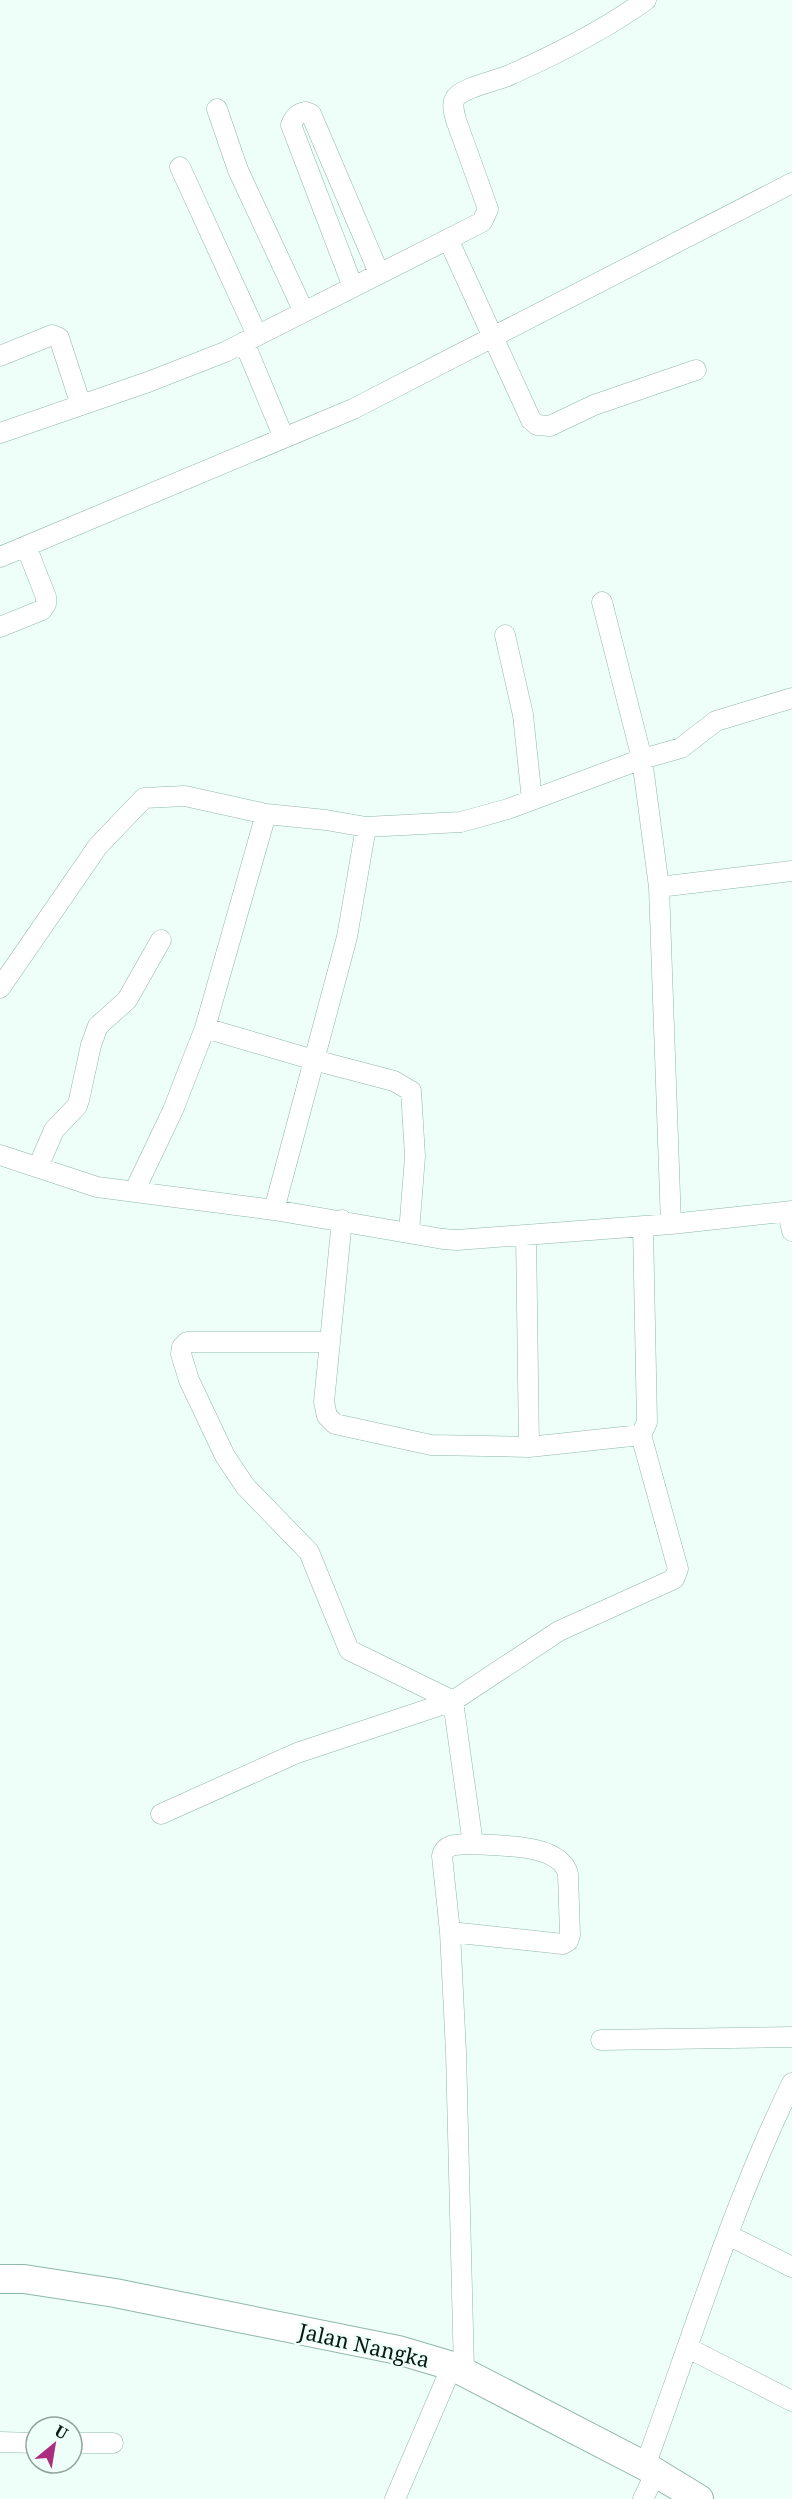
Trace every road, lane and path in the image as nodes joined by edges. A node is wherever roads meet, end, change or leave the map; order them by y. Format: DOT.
graph roads {
  1 [pos="646,0"];
  2 [pos="217,109"];
  3 [pos="180,167"];
  4 [pos="792,183"];
  5 [pos="448,239"];
  6 [pos="379,273"];
  7 [pos="353,287"];
  8 [pos="304,312"];
  9 [pos="493,338"];
  10 [pos="251,339"];
  11 [pos="0,356"];
  12 [pos="696,370"];
  13 [pos="81,405"];
  14 [pos="0,433"];
  15 [pos="284,438"];
  16 [pos="26,546"];
  17 [pos="0,557"];
  18 [pos="602,602"];
  19 [pos="0,627"];
  20 [pos="505,635"];
  21 [pos="792,698"];
  22 [pos="642,759"];
  23 [pos="532,800"];
  24 [pos="266,813"];
  25 [pos="366,827"];
  26 [pos="792,871"];
  27 [pos="659,887"];
  28 [pos="161,940"];
  29 [pos="0,988"];
  30 [pos="205,1028"];
  31 [pos="314,1060"];
  32 [pos="0,1155"];
  33 [pos="39,1167"];
  34 [pos="134,1192"];
  35 [pos="274,1210"];
  36 [pos="790,1211"];
  37 [pos="342,1220"];
  38 [pos="671,1224"];
  39 [pos="643,1227"];
  40 [pos="792,1231"];
  41 [pos="409,1233"];
  42 [pos="526,1235"];
  43 [pos="330,1342"];
  44 [pos="641,1435"];
  45 [pos="530,1447"];
  46 [pos="453,1701"];
  47 [pos="161,1814"];
  48 [pos="473,1844"];
  49 [pos="450,1932"];
  50 [pos="792,2037"];
  51 [pos="601,2040"];
  52 [pos="792,2083"];
  53 [pos="728,2235"];
  54 [pos="792,2267"];
  55 [pos="0,2279"];
  56 [pos="688,2348"];
  57 [pos="458,2369"];
  58 [pos="792,2401"];
  59 [pos="0,2442"];
  60 [pos="24,2443"];
  61 [pos="84,2443"];
  62 [pos="113,2443"];
  63 [pos="650,2469"];
  64 [pos="395,2499"];
  65 [pos="642,2499"];
  66 [pos="699,2499"];
  1 -- 5 [label="street"];
  2 -- 8 [label="street"];
  3 -- 10 [label="street"];
  4 -- 9 [label="street"];
  5 -- 6 [label="street"];
  5 -- 9 [label="street"];
  6 -- 7 [label="street"];
  6 -- 7 [label="street"];
  7 -- 8 [label="street"];
  8 -- 10 [label="street"];
  9 -- 12 [label="street"];
  9 -- 15 [label="street"];
  10 -- 13 [label="street"];
  10 -- 15 [label="street"];
  11 -- 13 [label="street"];
  13 -- 14 [label="street"];
  15 -- 16 [label="street"];
  16 -- 17 [label="street"];
  16 -- 19 [label="street"];
  18 -- 22 [label="street"];
  20 -- 23 [label="street"];
  21 -- 22 [label="street"];
  22 -- 23 [label="street"];
  22 -- 27 [label="street"];
  23 -- 25 [label="street"];
  24 -- 25 [label="street"];
  24 -- 29 [label="street"];
  24 -- 30 [label="street"];
  25 -- 31 [label="street"];
  26 -- 27 [label="street"];
  27 -- 38 [label="street"];
  28 -- 33 [label="street"];
  30 -- 31 [label="street"];
  30 -- 34 [label="street"];
  31 -- 35 [label="street"];
  31 -- 41 [label="street"];
  32 -- 33 [label="street"];
  33 -- 34 [label="street"];
  34 -- 35 [label="street"];
  35 -- 37 [label="street"];
  36 -- 38 [label="street"];
  36 -- 40 [label="street"];
  37 -- 41 [label="street"];
  37 -- 43 [label="street"];
  38 -- 39 [label="street"];
  39 -- 42 [label="street"];
  39 -- 44 [label="street"];
  41 -- 42 [label="street"];
  42 -- 45 [label="street"];
  43 -- 45 [label="street"];
  43 -- 46 [label="street"];
  44 -- 45 [label="street"];
  44 -- 46 [label="street"];
  46 -- 47 [label="street"];
  46 -- 48 [label="street"];
  48 -- 49 [label="street"];
  48 -- 49 [label="street"];
  49 -- 57 [label="street"];
  50 -- 51 [label="street"];
  52 -- 53 [label="street"];
  53 -- 54 [label="street"];
  53 -- 56 [label="street"];
  55 -- 57 [label="street, Jalan Nangka"];
  56 -- 58 [label="street"];
  56 -- 63 [label="street"];
  57 -- 63 [label="street, Jalan Nangka"];
  57 -- 64 [label="street"];
  59 -- 60 [label="street"];
  61 -- 62 [label="street"];
  63 -- 65 [label="street"];
  63 -- 66 [label="street, Jalan Nangka"];
}
